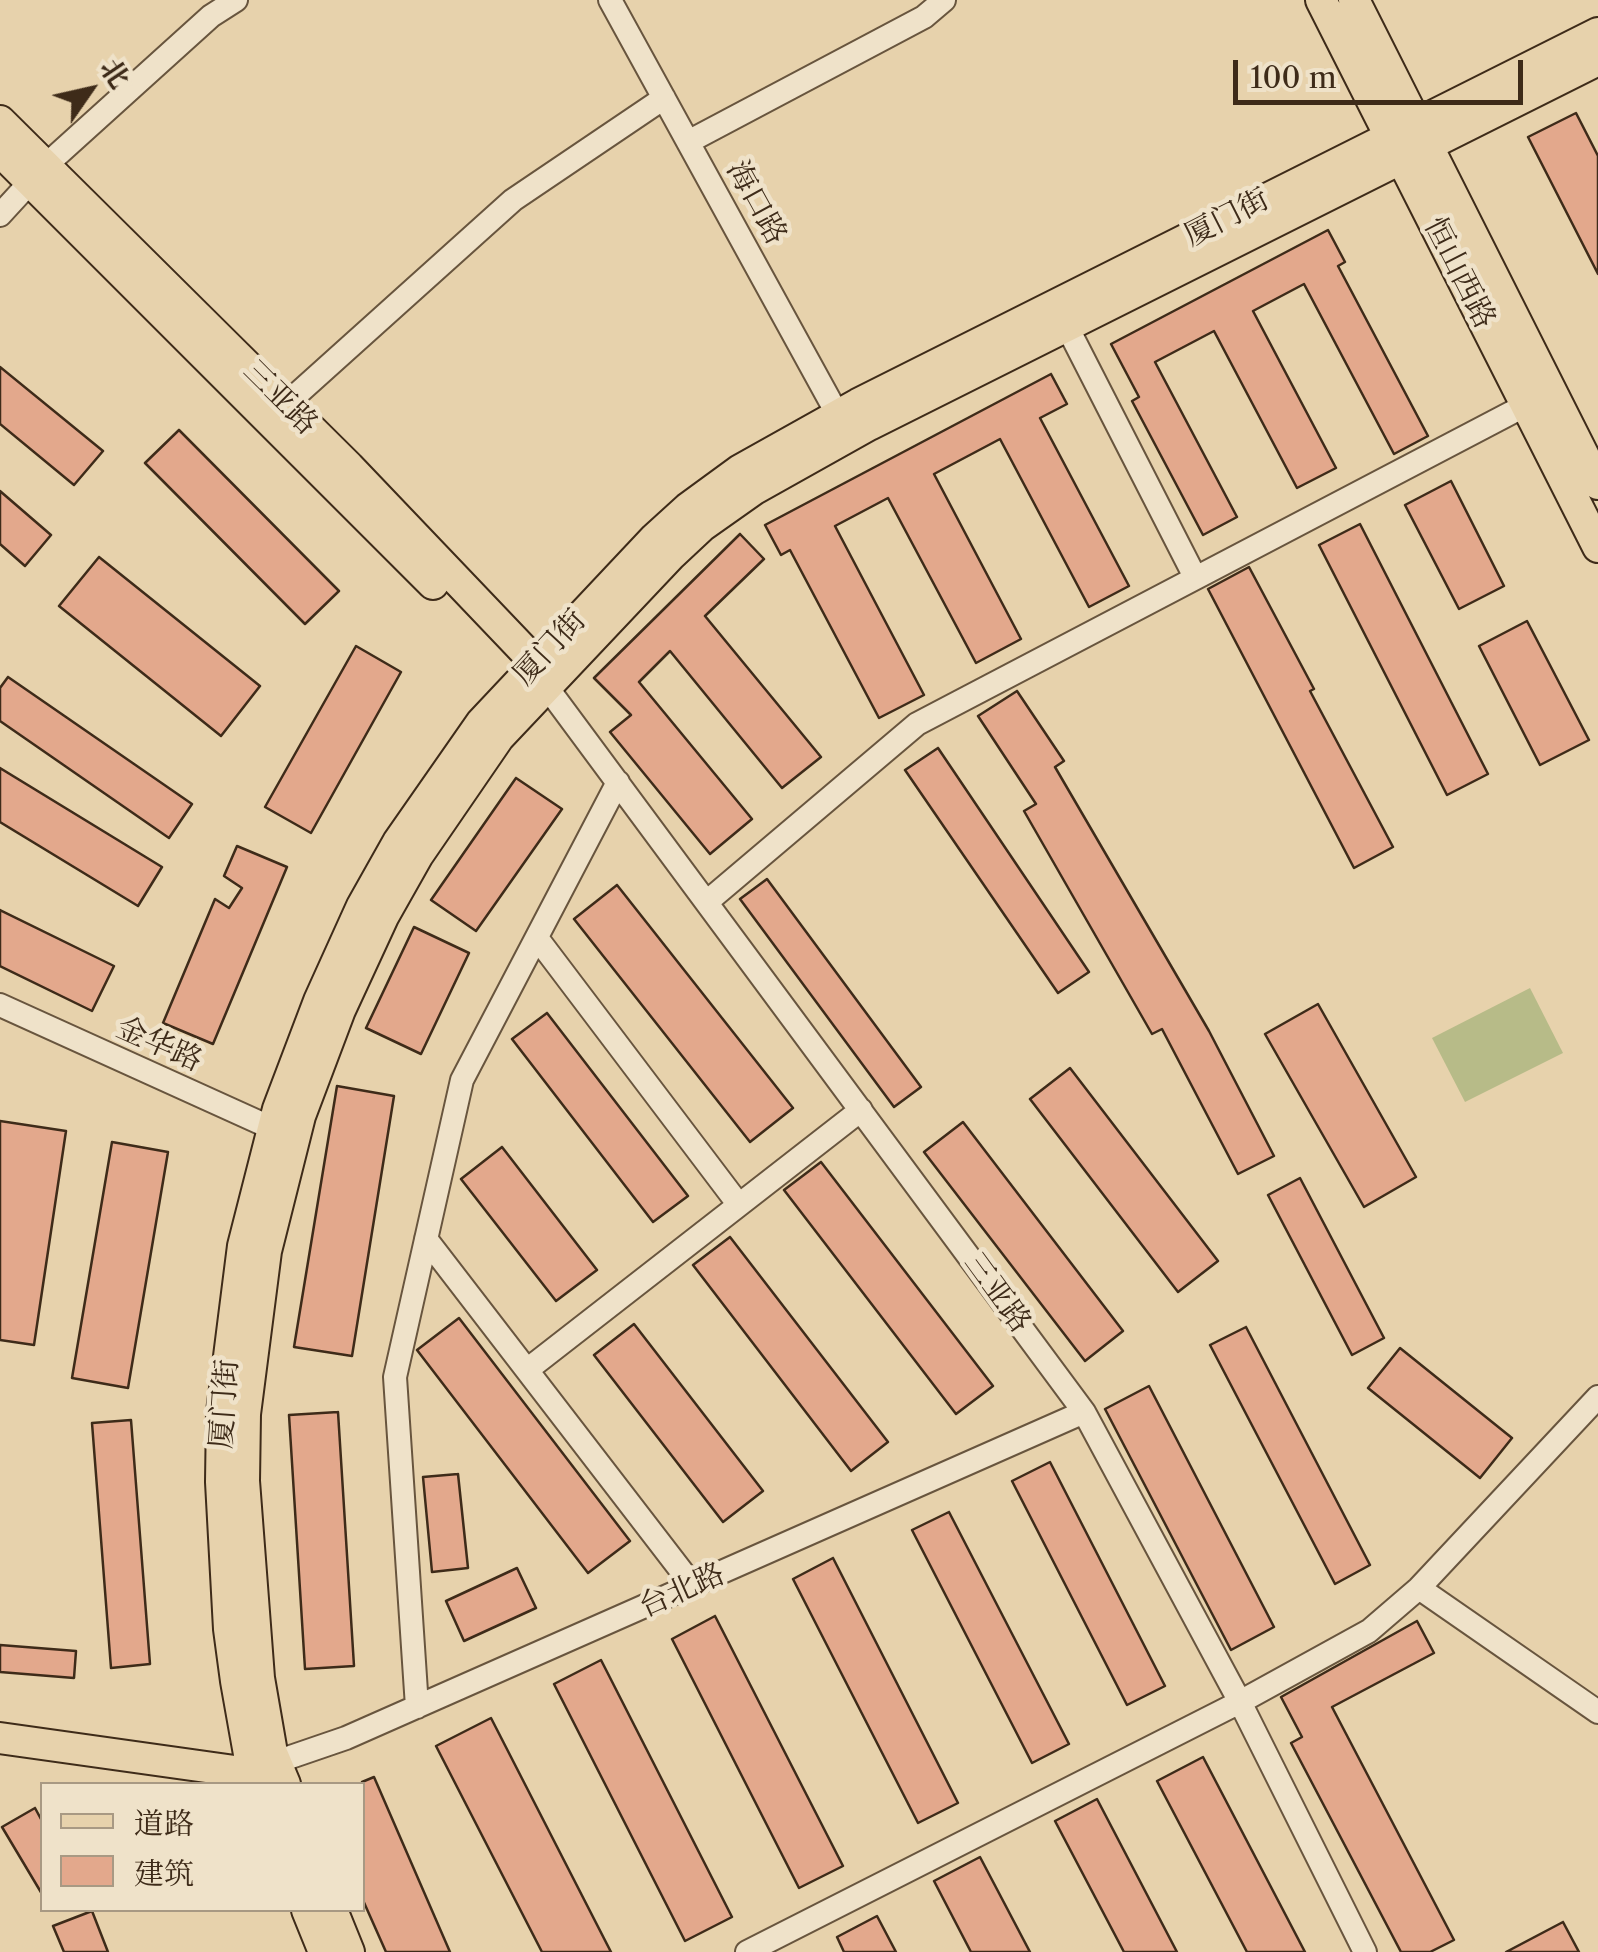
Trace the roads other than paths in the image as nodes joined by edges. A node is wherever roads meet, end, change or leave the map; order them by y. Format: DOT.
graph roads {
  1 [pos="236,0"];
  2 [pos="610,0"];
  3 [pos="944,0"];
  4 [pos="1321,0"];
  5 [pos="1354,0"];
  6 [pos="1598,33"];
  7 [pos="1598,60"];
  8 [pos="664,98"];
  9 [pos="0,121"];
  10 [pos="1424,134"];
  11 [pos="688,142"];
  12 [pos="1395,148"];
  13 [pos="0,151"];
  14 [pos="37,173"];
  15 [pos="0,215"];
  16 [pos="1062,316"];
  17 [pos="1526,405"];
  18 [pos="277,412"];
  19 [pos="844,425"];
  20 [pos="1598,484"];
  21 [pos="1598,546"];
  22 [pos="1195,577"];
  23 [pos="536,674"];
  24 [pos="618,782"];
  25 [pos="708,901"];
  26 [pos="537,938"];
  27 [pos="0,1005"];
  28 [pos="862,1110"];
  29 [pos="283,1134"];
  30 [pos="739,1205"];
  31 [pos="426,1239"];
  32 [pos="527,1370"];
  33 [pos="1598,1397"];
  34 [pos="1084,1412"];
  35 [pos="693,1586"];
  36 [pos="1418,1588"];
  37 [pos="1240,1702"];
  38 [pos="417,1708"];
  39 [pos="1598,1712"];
  40 [pos="0,1719"];
  41 [pos="0,1738"];
  42 [pos="268,1769"];
  43 [pos="308,1912"];
  44 [pos="333,1912"];
  45 [pos="324,1952"];
  46 [pos="348,1952"];
  47 [pos="747,1952"];
  48 [pos="1365,1952"];
  1 -- 14 [label="street"];
  2 -- 8 [label="street, 海口路"];
  3 -- 11 [label="street"];
  4 -- 12 [label="main road, 恒山西路"];
  5 -- 10 [label="main road, 恒山西路"];
  6 -- 10 [label="main road, 厦门街"];
  7 -- 10 [label="main road, 厦门街"];
  8 -- 11 [label="street, 海口路"];
  8 -- 18 [label="street"];
  9 -- 14 [label="main road, 三亚路"];
  10 -- 12 [label="main road, 厦门街"];
  10 -- 20 [label="main road, 恒山西路"];
  11 -- 19 [label="street, 海口路"];
  12 -- 16 [label="main road, 厦门街"];
  12 -- 17 [label="main road, 恒山西路"];
  13 -- 14 [label="main road, 三亚路"];
  14 -- 15 [label="street"];
  14 -- 18 [label="main road, 三亚路"];
  16 -- 19 [label="main road, 厦门街"];
  16 -- 22 [label="street"];
  17 -- 21 [label="main road, 恒山西路"];
  17 -- 22 [label="street"];
  18 -- 23 [label="main road, 三亚路"];
  19 -- 23 [label="main road, 厦门街"];
  22 -- 25 [label="street"];
  23 -- 24 [label="street, 三亚路"];
  23 -- 29 [label="main road, 厦门街"];
  24 -- 25 [label="street, 三亚路"];
  24 -- 26 [label="street"];
  25 -- 28 [label="street, 三亚路"];
  26 -- 30 [label="street"];
  26 -- 31 [label="street"];
  27 -- 29 [label="street, 金华路"];
  28 -- 30 [label="street"];
  28 -- 34 [label="street, 三亚路"];
  29 -- 42 [label="main road, 厦门街"];
  30 -- 32 [label="street"];
  31 -- 32 [label="street"];
  31 -- 38 [label="street"];
  32 -- 35 [label="street"];
  33 -- 36 [label="street"];
  34 -- 35 [label="street, 台北路"];
  34 -- 37 [label="street, 三亚路"];
  35 -- 38 [label="street, 台北路"];
  36 -- 37 [label="street"];
  36 -- 39 [label="street"];
  37 -- 47 [label="street"];
  37 -- 48 [label="street, 三亚路"];
  38 -- 42 [label="street, 台北路"];
  40 -- 42 [label="main road, 台北路"];
  41 -- 42 [label="main road, 台北路"];
  43 -- 45 [label="main road"];
  44 -- 46 [label="main road"];
}
